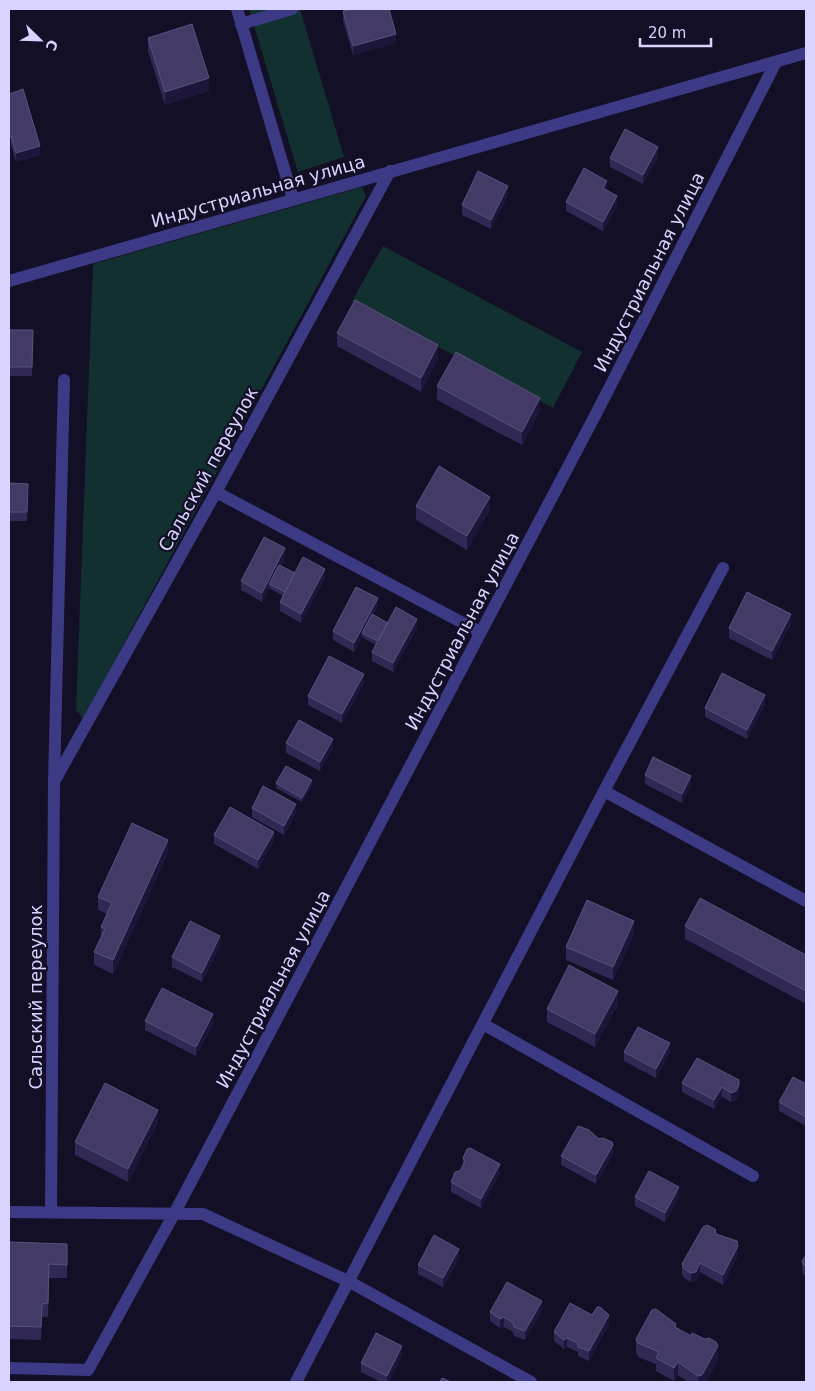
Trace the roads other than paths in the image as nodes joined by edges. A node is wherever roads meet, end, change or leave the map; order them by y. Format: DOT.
graph roads {
  1 [pos="236,9"];
  2 [pos="292,9"];
  3 [pos="241,24"];
  4 [pos="806,53"];
  5 [pos="776,62"];
  6 [pos="390,171"];
  7 [pos="293,199"];
  8 [pos="9,281"];
  9 [pos="64,380"];
  10 [pos="216,492"];
  11 [pos="724,568"];
  12 [pos="480,632"];
  13 [pos="54,782"];
  14 [pos="604,791"];
  15 [pos="806,901"];
  16 [pos="483,1024"];
  17 [pos="753,1176"];
  18 [pos="9,1212"];
  19 [pos="51,1212"];
  20 [pos="174,1214"];
  21 [pos="348,1281"];
  22 [pos="9,1368"];
  23 [pos="296,1382"];
  24 [pos="531,1382"];
  1 -- 3 [label="street"];
  2 -- 3 [label="street"];
  3 -- 7 [label="street"];
  4 -- 5 [label="street, Индустриальная улица"];
  5 -- 6 [label="street, Индустриальная улица"];
  5 -- 12 [label="street, Индустриальная улица"];
  6 -- 7 [label="street, Индустриальная улица"];
  6 -- 10 [label="street, Сальский переулок"];
  7 -- 8 [label="street, Индустриальная улица"];
  9 -- 13 [label="street, Сальский переулок"];
  10 -- 12 [label="street"];
  10 -- 13 [label="street, Сальский переулок"];
  11 -- 14 [label="street"];
  12 -- 20 [label="street, Индустриальная улица"];
  13 -- 19 [label="street, Сальский переулок"];
  14 -- 15 [label="street"];
  14 -- 16 [label="street"];
  16 -- 17 [label="street"];
  16 -- 21 [label="street"];
  18 -- 19 [label="street"];
  19 -- 20 [label="street"];
  20 -- 21 [label="street"];
  20 -- 22 [label="street, Индустриальная улица"];
  21 -- 23 [label="street"];
  21 -- 24 [label="street"];
}
